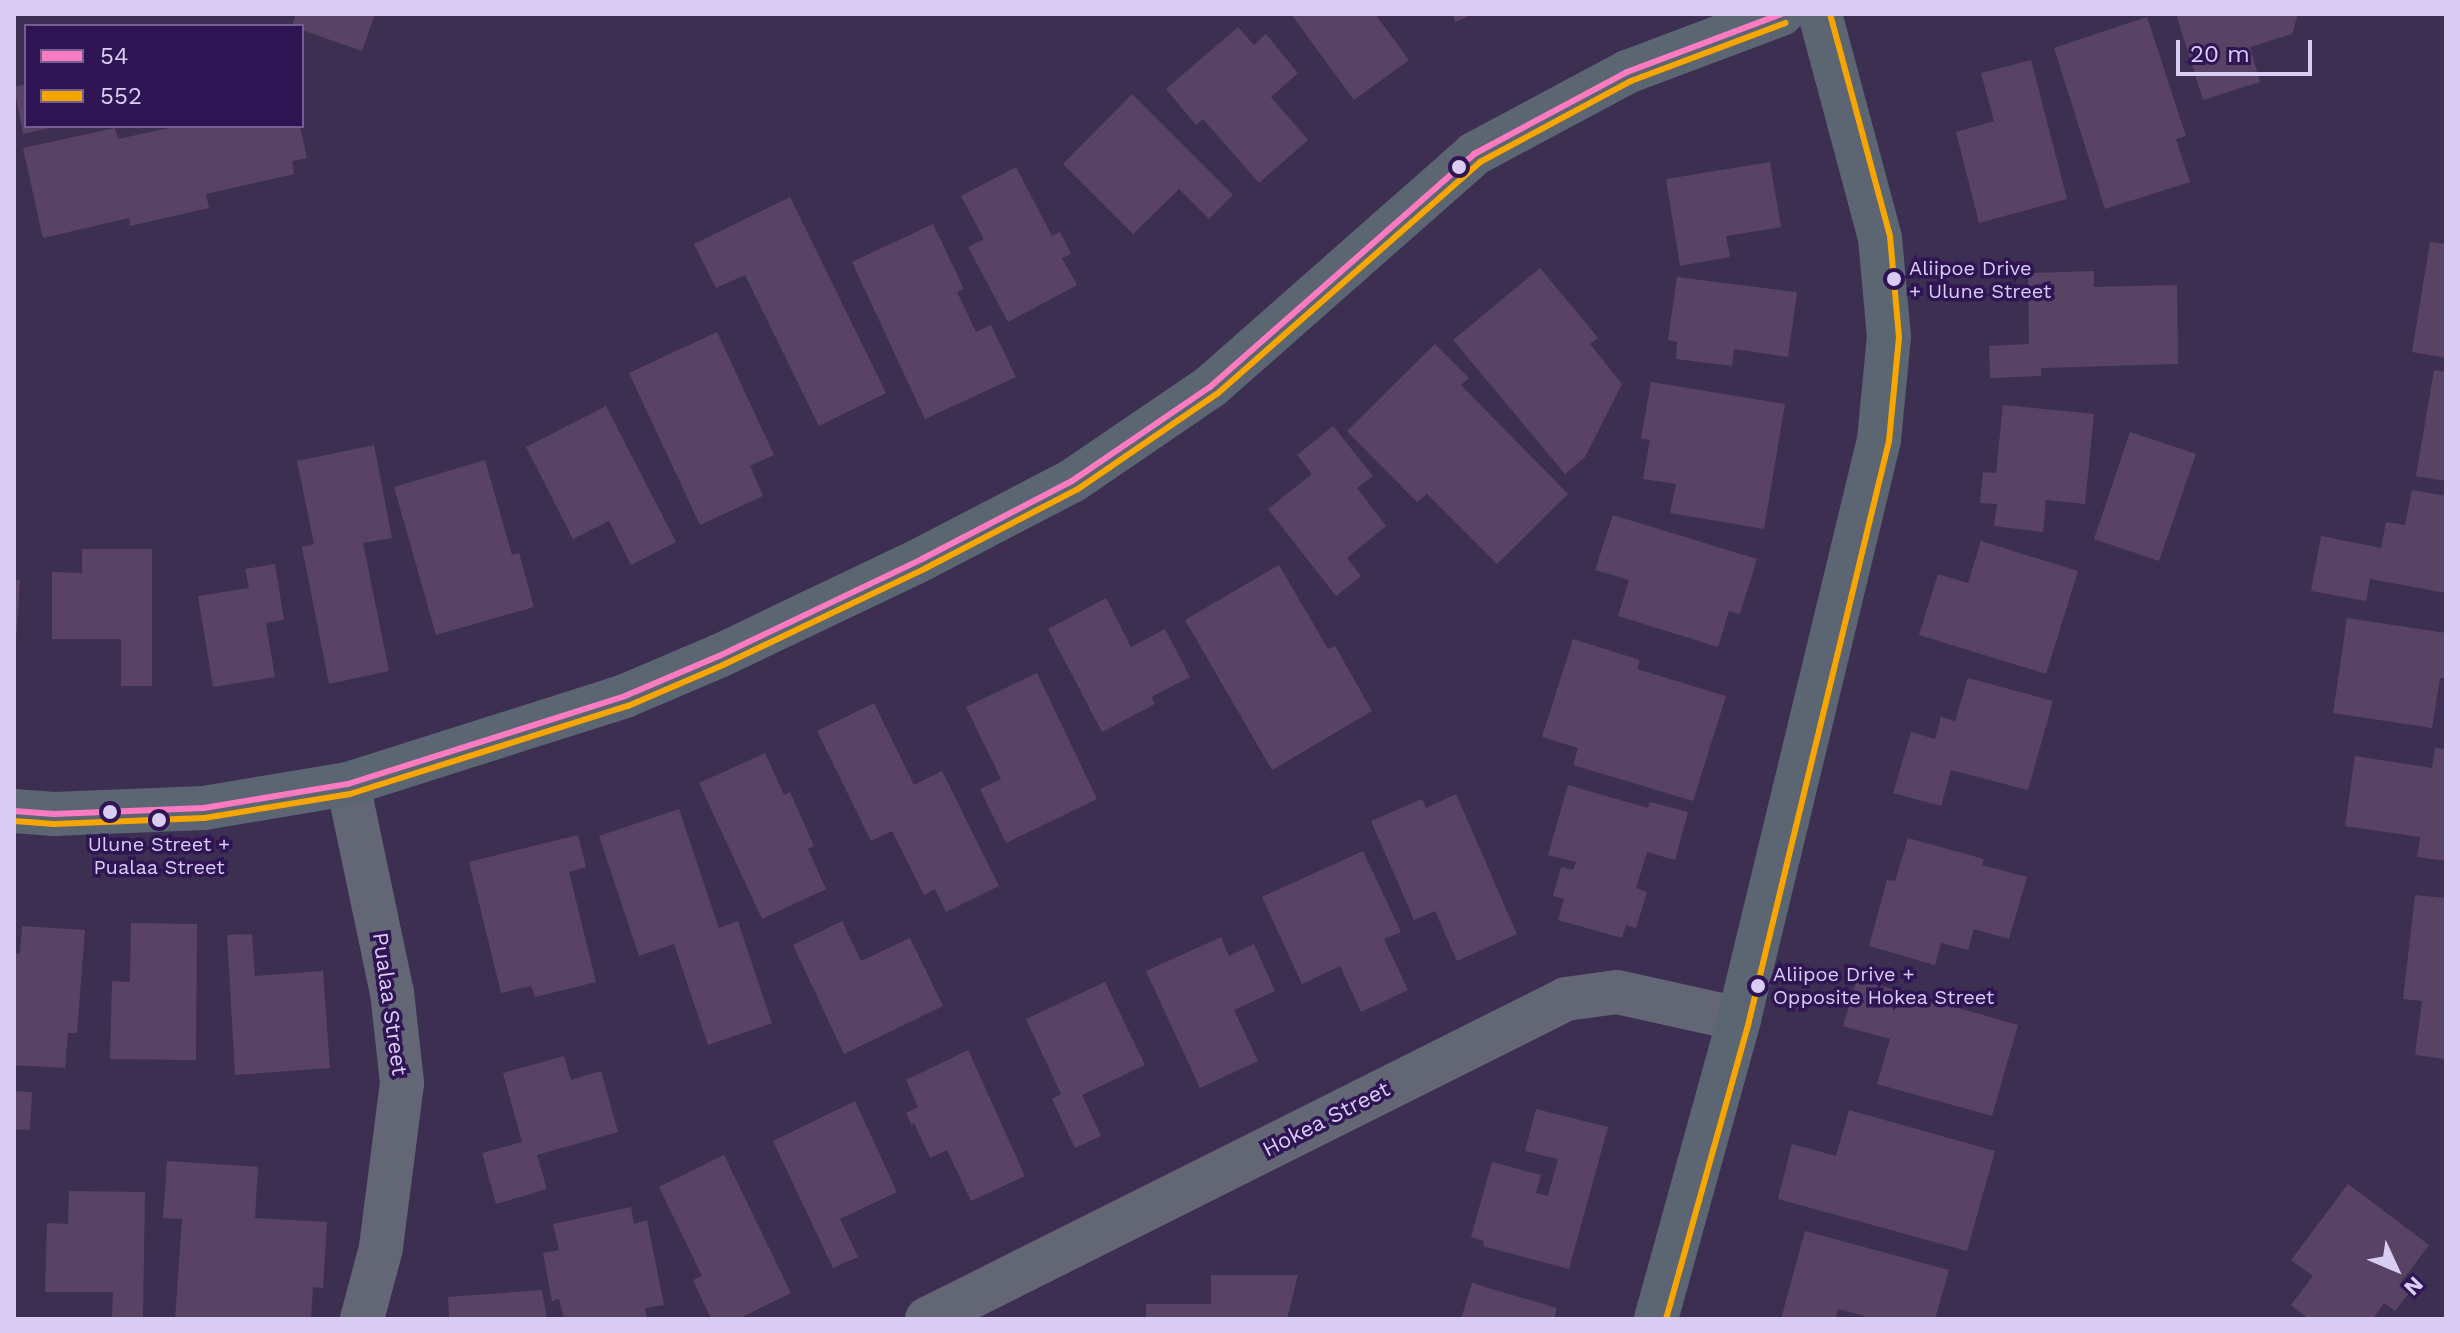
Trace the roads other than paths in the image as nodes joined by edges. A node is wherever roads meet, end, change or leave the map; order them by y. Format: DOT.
graph roads {
  1 [pos="1781,14"];
  2 [pos="1820,14"];
  3 [pos="348,784"];
  4 [pos="14,811"];
  5 [pos="1739,1019"];
  6 [pos="362,1319"];
  7 [pos="927,1319"];
  8 [pos="1656,1319"];
  1 -- 3 [label="street"];
  2 -- 5 [label="street"];
  3 -- 4 [label="street"];
  3 -- 6 [label="street, Pualaa Street"];
  5 -- 7 [label="street, Hokea Street"];
  5 -- 8 [label="street"];
}
